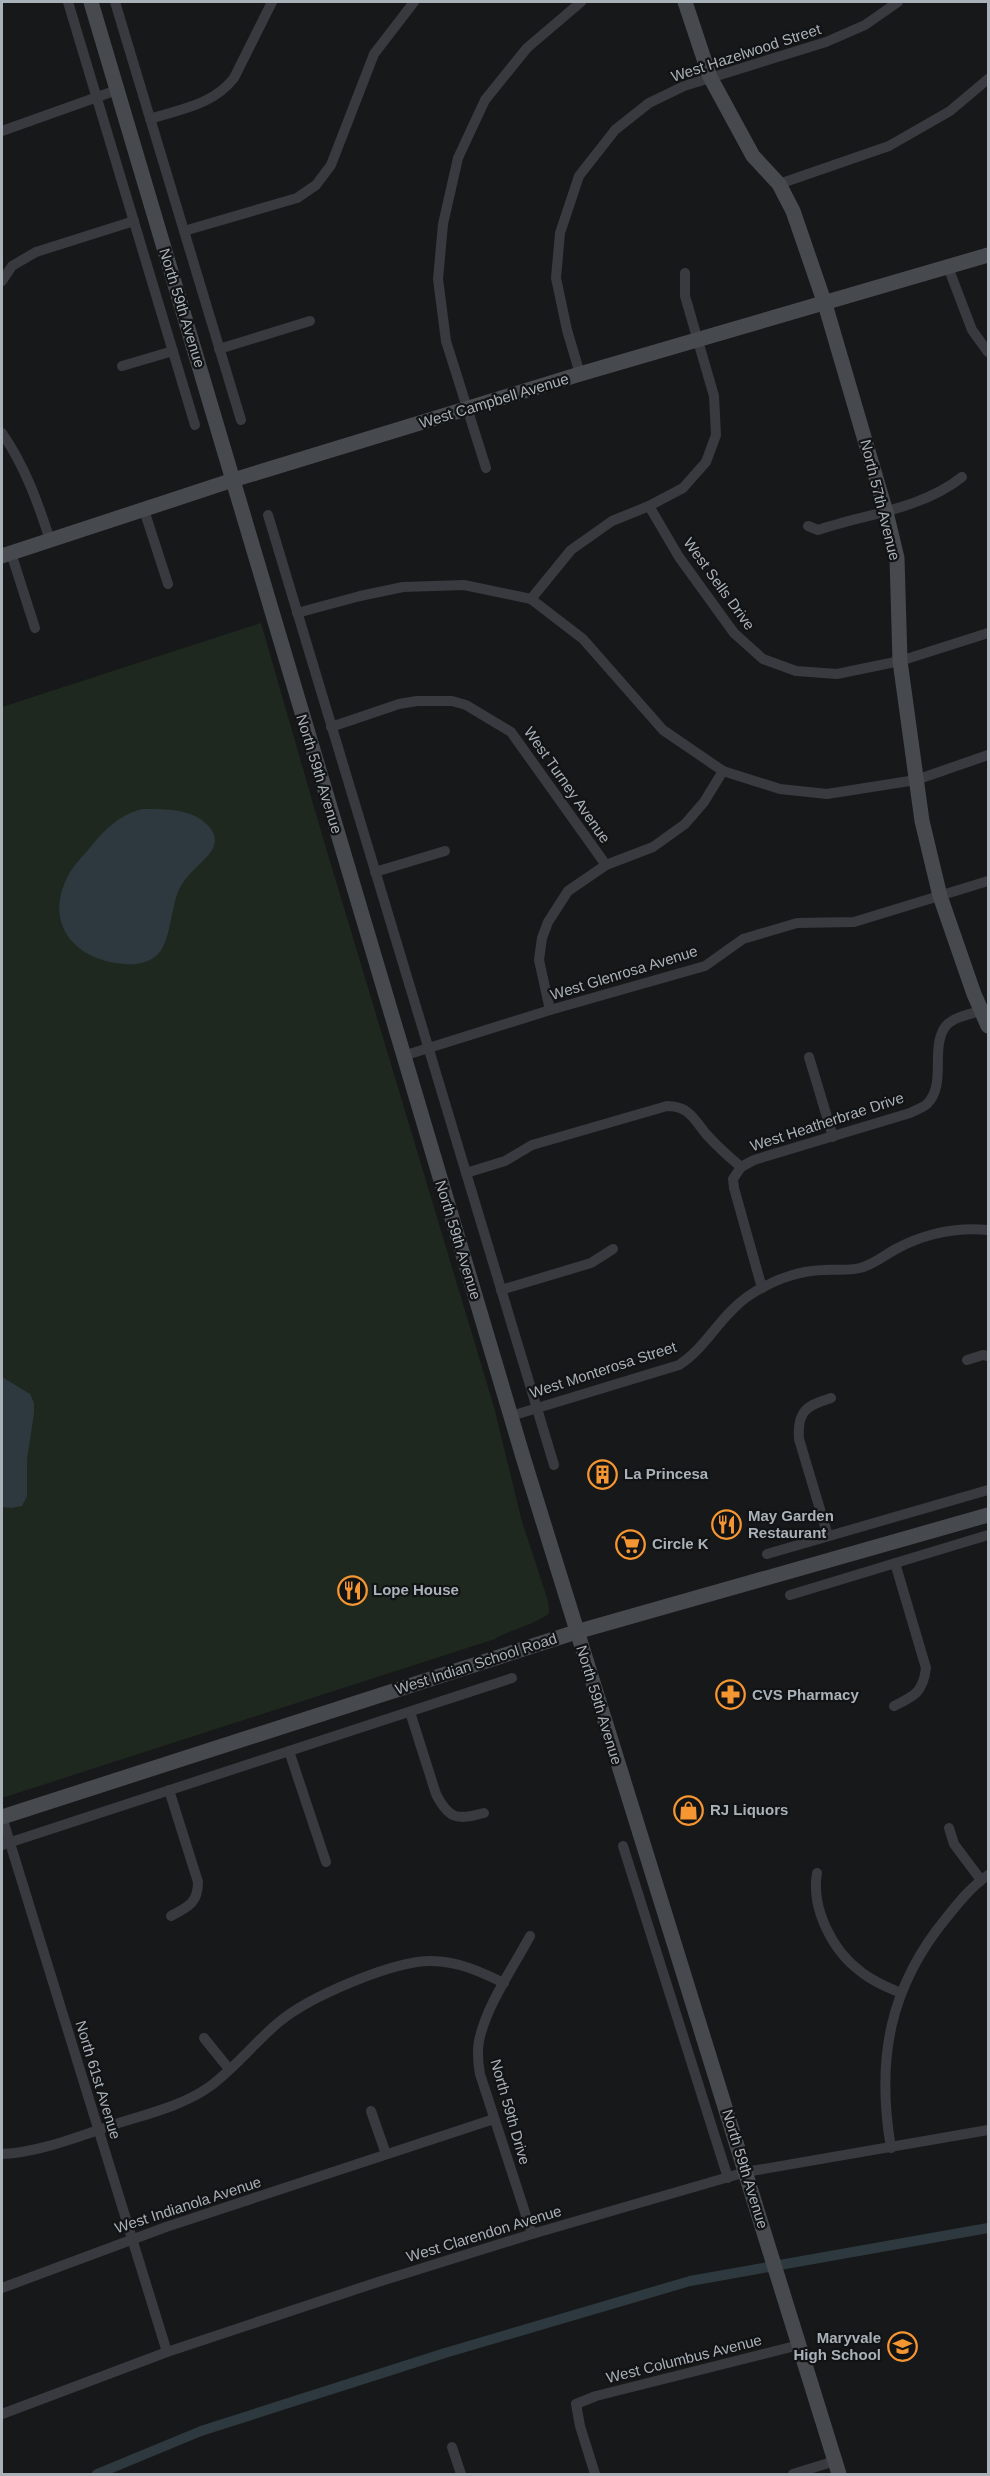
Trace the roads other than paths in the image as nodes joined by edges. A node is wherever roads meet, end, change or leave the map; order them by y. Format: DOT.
graph roads {
  1 [pos="68,2"];
  2 [pos="90,2"];
  3 [pos="115,2"];
  4 [pos="270,2"];
  5 [pos="414,2"];
  6 [pos="581,2"];
  7 [pos="685,2"];
  8 [pos="897,2"];
  9 [pos="710,78"];
  10 [pos="988,79"];
  11 [pos="117,90"];
  12 [pos="97,97"];
  13 [pos="150,119"];
  14 [pos="2,131"];
  15 [pos="778,184"];
  16 [pos="134,221"];
  17 [pos="184,231"];
  18 [pos="988,255"];
  19 [pos="948,267"];
  20 [pos="685,273"];
  21 [pos="2,281"];
  22 [pos="825,304"];
  23 [pos="310,321"];
  24 [pos="699,340"];
  25 [pos="219,349"];
  26 [pos="173,351"];
  27 [pos="988,352"];
  28 [pos="122,366"];
  29 [pos="580,374"];
  30 [pos="468,410"];
  31 [pos="241,420"];
  32 [pos="195,425"];
  33 [pos="2,433"];
  34 [pos="486,468"];
  35 [pos="962,477"];
  36 [pos="233,480"];
  37 [pos="649,506"];
  38 [pos="144,510"];
  39 [pos="886,512"];
  40 [pos="268,515"];
  41 [pos="808,526"];
  42 [pos="50,540"];
  43 [pos="6,554"];
  44 [pos="168,584"];
  45 [pos="531,599"];
  46 [pos="297,613"];
  47 [pos="34,628"];
  48 [pos="988,633"];
  49 [pos="900,661"];
  50 [pos="332,727"];
  51 [pos="988,755"];
  52 [pos="723,771"];
  53 [pos="916,780"];
  54 [pos="445,851"];
  55 [pos="606,866"];
  56 [pos="375,872"];
  57 [pos="988,881"];
  58 [pos="940,896"];
  59 [pos="550,1010"];
  60 [pos="985,1010"];
  61 [pos="988,1026"];
  62 [pos="428,1049"];
  63 [pos="403,1056"];
  64 [pos="809,1057"];
  65 [pos="833,1137"];
  66 [pos="741,1167"];
  67 [pos="466,1173"];
  68 [pos="988,1230"];
  69 [pos="613,1249"];
  70 [pos="762,1288"];
  71 [pos="501,1290"];
  72 [pos="988,1356"];
  73 [pos="967,1359"];
  74 [pos="831,1398"];
  75 [pos="536,1407"];
  76 [pos="511,1416"];
  77 [pos="554,1465"];
  78 [pos="988,1490"];
  79 [pos="988,1515"];
  80 [pos="988,1535"];
  81 [pos="828,1536"];
  82 [pos="767,1554"];
  83 [pos="895,1563"];
  84 [pos="790,1595"];
  85 [pos="576,1632"];
  86 [pos="512,1678"];
  87 [pos="894,1706"];
  88 [pos="410,1712"];
  89 [pos="289,1751"];
  90 [pos="169,1790"];
  91 [pos="484,1813"];
  92 [pos="2,1817"];
  93 [pos="949,1828"];
  94 [pos="5,1844"];
  95 [pos="623,1846"];
  96 [pos="326,1862"];
  97 [pos="817,1873"];
  98 [pos="985,1877"];
  99 [pos="171,1916"];
  100 [pos="530,1936"];
  101 [pos="504,1983"];
  102 [pos="901,1993"];
  103 [pos="204,2038"];
  104 [pos="229,2069"];
  105 [pos="371,2112"];
  106 [pos="494,2120"];
  107 [pos="98,2130"];
  108 [pos="988,2130"];
  109 [pos="891,2148"];
  110 [pos="2,2154"];
  111 [pos="386,2154"];
  112 [pos="746,2172"];
  113 [pos="728,2178"];
  114 [pos="532,2234"];
  115 [pos="131,2239"];
  116 [pos="2,2288"];
  117 [pos="799,2345"];
  118 [pos="167,2352"];
  119 [pos="2,2414"];
  120 [pos="452,2447"];
  121 [pos="837,2468"];
  122 [pos="461,2475"];
  123 [pos="595,2475"];
  124 [pos="793,2475"];
  1 -- 12 [label="street, North 59th Avenue"];
  2 -- 11 [label="main road, North 59th Avenue"];
  3 -- 13 [label="street, North 59th Avenue"];
  4 -- 13 [label="street"];
  5 -- 17 [label="street"];
  6 -- 30 [label="street"];
  7 -- 9 [label="main road, North 57th Avenue"];
  8 -- 9 [label="street, West Hazelwood Street"];
  9 -- 15 [label="main road, North 57th Avenue"];
  9 -- 29 [label="street, West Hazelwood Street"];
  10 -- 15 [label="street"];
  11 -- 12 [label="street"];
  11 -- 36 [label="main road, North 59th Avenue"];
  12 -- 14 [label="street"];
  12 -- 16 [label="street, North 59th Avenue"];
  13 -- 17 [label="street, North 59th Avenue"];
  15 -- 22 [label="main road, North 57th Avenue"];
  16 -- 21 [label="street"];
  16 -- 26 [label="street, North 59th Avenue"];
  17 -- 25 [label="street, North 59th Avenue"];
  18 -- 19 [label="main road, West Campbell Avenue"];
  19 -- 22 [label="main road, West Campbell Avenue"];
  19 -- 27 [label="street"];
  20 -- 24 [label="street"];
  22 -- 24 [label="main road, West Campbell Avenue"];
  22 -- 39 [label="main road, North 57th Avenue"];
  23 -- 25 [label="street"];
  24 -- 29 [label="main road, West Campbell Avenue"];
  24 -- 37 [label="street"];
  25 -- 31 [label="street, North 59th Avenue"];
  26 -- 28 [label="street"];
  26 -- 32 [label="street, North 59th Avenue"];
  29 -- 30 [label="main road, West Campbell Avenue"];
  30 -- 34 [label="street"];
  30 -- 36 [label="main road, West Campbell Avenue"];
  33 -- 42 [label="street"];
  35 -- 39 [label="street"];
  36 -- 38 [label="main road, West Campbell Avenue"];
  36 -- 63 [label="main road, North 59th Avenue"];
  37 -- 45 [label="street"];
  37 -- 49 [label="street, West Sells Drive"];
  38 -- 42 [label="main road, West Campbell Avenue"];
  38 -- 44 [label="street"];
  39 -- 41 [label="street"];
  39 -- 49 [label="main road, North 57th Avenue"];
  40 -- 46 [label="street, North 59th Avenue"];
  42 -- 43 [label="main road, West Campbell Avenue"];
  43 -- 47 [label="street"];
  45 -- 46 [label="street"];
  45 -- 52 [label="street"];
  46 -- 50 [label="street, North 59th Avenue"];
  48 -- 49 [label="street, West Sells Drive"];
  49 -- 53 [label="main road, North 57th Avenue"];
  50 -- 55 [label="street, West Turney Avenue"];
  50 -- 56 [label="street, North 59th Avenue"];
  51 -- 53 [label="street"];
  52 -- 53 [label="street"];
  52 -- 55 [label="street"];
  53 -- 58 [label="main road, North 57th Avenue"];
  54 -- 56 [label="street"];
  55 -- 59 [label="street"];
  56 -- 62 [label="street, North 59th Avenue"];
  57 -- 58 [label="street, West Glenrosa Avenue"];
  58 -- 59 [label="street, West Glenrosa Avenue"];
  58 -- 60 [label="main road, North 57th Avenue"];
  59 -- 62 [label="street, West Glenrosa Avenue"];
  60 -- 61 [label="main road, North 57th Avenue"];
  60 -- 65 [label="street, West Heatherbrae Drive"];
  62 -- 63 [label="street, West Glenrosa Avenue"];
  62 -- 67 [label="street, North 59th Avenue"];
  63 -- 76 [label="main road, North 59th Avenue"];
  64 -- 65 [label="street"];
  65 -- 66 [label="street, West Heatherbrae Drive"];
  66 -- 67 [label="street, West Heatherbrae Drive"];
  66 -- 70 [label="street"];
  67 -- 71 [label="street, North 59th Avenue"];
  68 -- 70 [label="street, West Monterosa Street"];
  69 -- 71 [label="street"];
  70 -- 75 [label="street, West Monterosa Street"];
  71 -- 75 [label="street, North 59th Avenue"];
  72 -- 73 [label="street"];
  74 -- 81 [label="street"];
  75 -- 76 [label="street, West Monterosa Street"];
  75 -- 77 [label="street, North 59th Avenue"];
  76 -- 85 [label="main road, North 59th Avenue"];
  78 -- 81 [label="street"];
  79 -- 85 [label="main road, West Indian School Road"];
  80 -- 83 [label="street"];
  81 -- 82 [label="street"];
  83 -- 84 [label="street"];
  83 -- 87 [label="street"];
  85 -- 92 [label="main road, West Indian School Road"];
  85 -- 112 [label="main road, North 59th Avenue"];
  86 -- 88 [label="street, West Indian School Road"];
  88 -- 89 [label="street, West Indian School Road"];
  88 -- 91 [label="street"];
  89 -- 90 [label="street, West Indian School Road"];
  89 -- 96 [label="street"];
  90 -- 94 [label="street, West Indian School Road"];
  90 -- 99 [label="street"];
  92 -- 94 [label="street, North 61st Avenue"];
  93 -- 98 [label="street"];
  94 -- 107 [label="street, North 61st Avenue"];
  95 -- 113 [label="street, North 59th Avenue"];
  97 -- 102 [label="street"];
  98 -- 102 [label="street"];
  100 -- 101 [label="street, North 59th Drive"];
  101 -- 104 [label="street"];
  101 -- 106 [label="street, North 59th Drive"];
  102 -- 109 [label="street"];
  103 -- 104 [label="street"];
  104 -- 107 [label="street"];
  105 -- 111 [label="street"];
  106 -- 111 [label="street, West Indianola Avenue"];
  106 -- 114 [label="street, North 59th Drive"];
  107 -- 110 [label="street"];
  107 -- 115 [label="street, North 61st Avenue"];
  108 -- 109 [label="street, West Clarendon Avenue"];
  109 -- 112 [label="street, West Clarendon Avenue"];
  111 -- 115 [label="street, West Indianola Avenue"];
  112 -- 113 [label="street, West Clarendon Avenue"];
  112 -- 117 [label="main road, North 59th Avenue"];
  113 -- 114 [label="street, West Clarendon Avenue"];
  114 -- 118 [label="street, West Clarendon Avenue"];
  115 -- 116 [label="street, West Indianola Avenue"];
  115 -- 118 [label="street, North 61st Avenue"];
  117 -- 121 [label="main road, North 59th Avenue"];
  117 -- 123 [label="street, West Columbus Avenue"];
  118 -- 119 [label="street, West Clarendon Avenue"];
  120 -- 122 [label="street"];
  121 -- 124 [label="street"];
}
